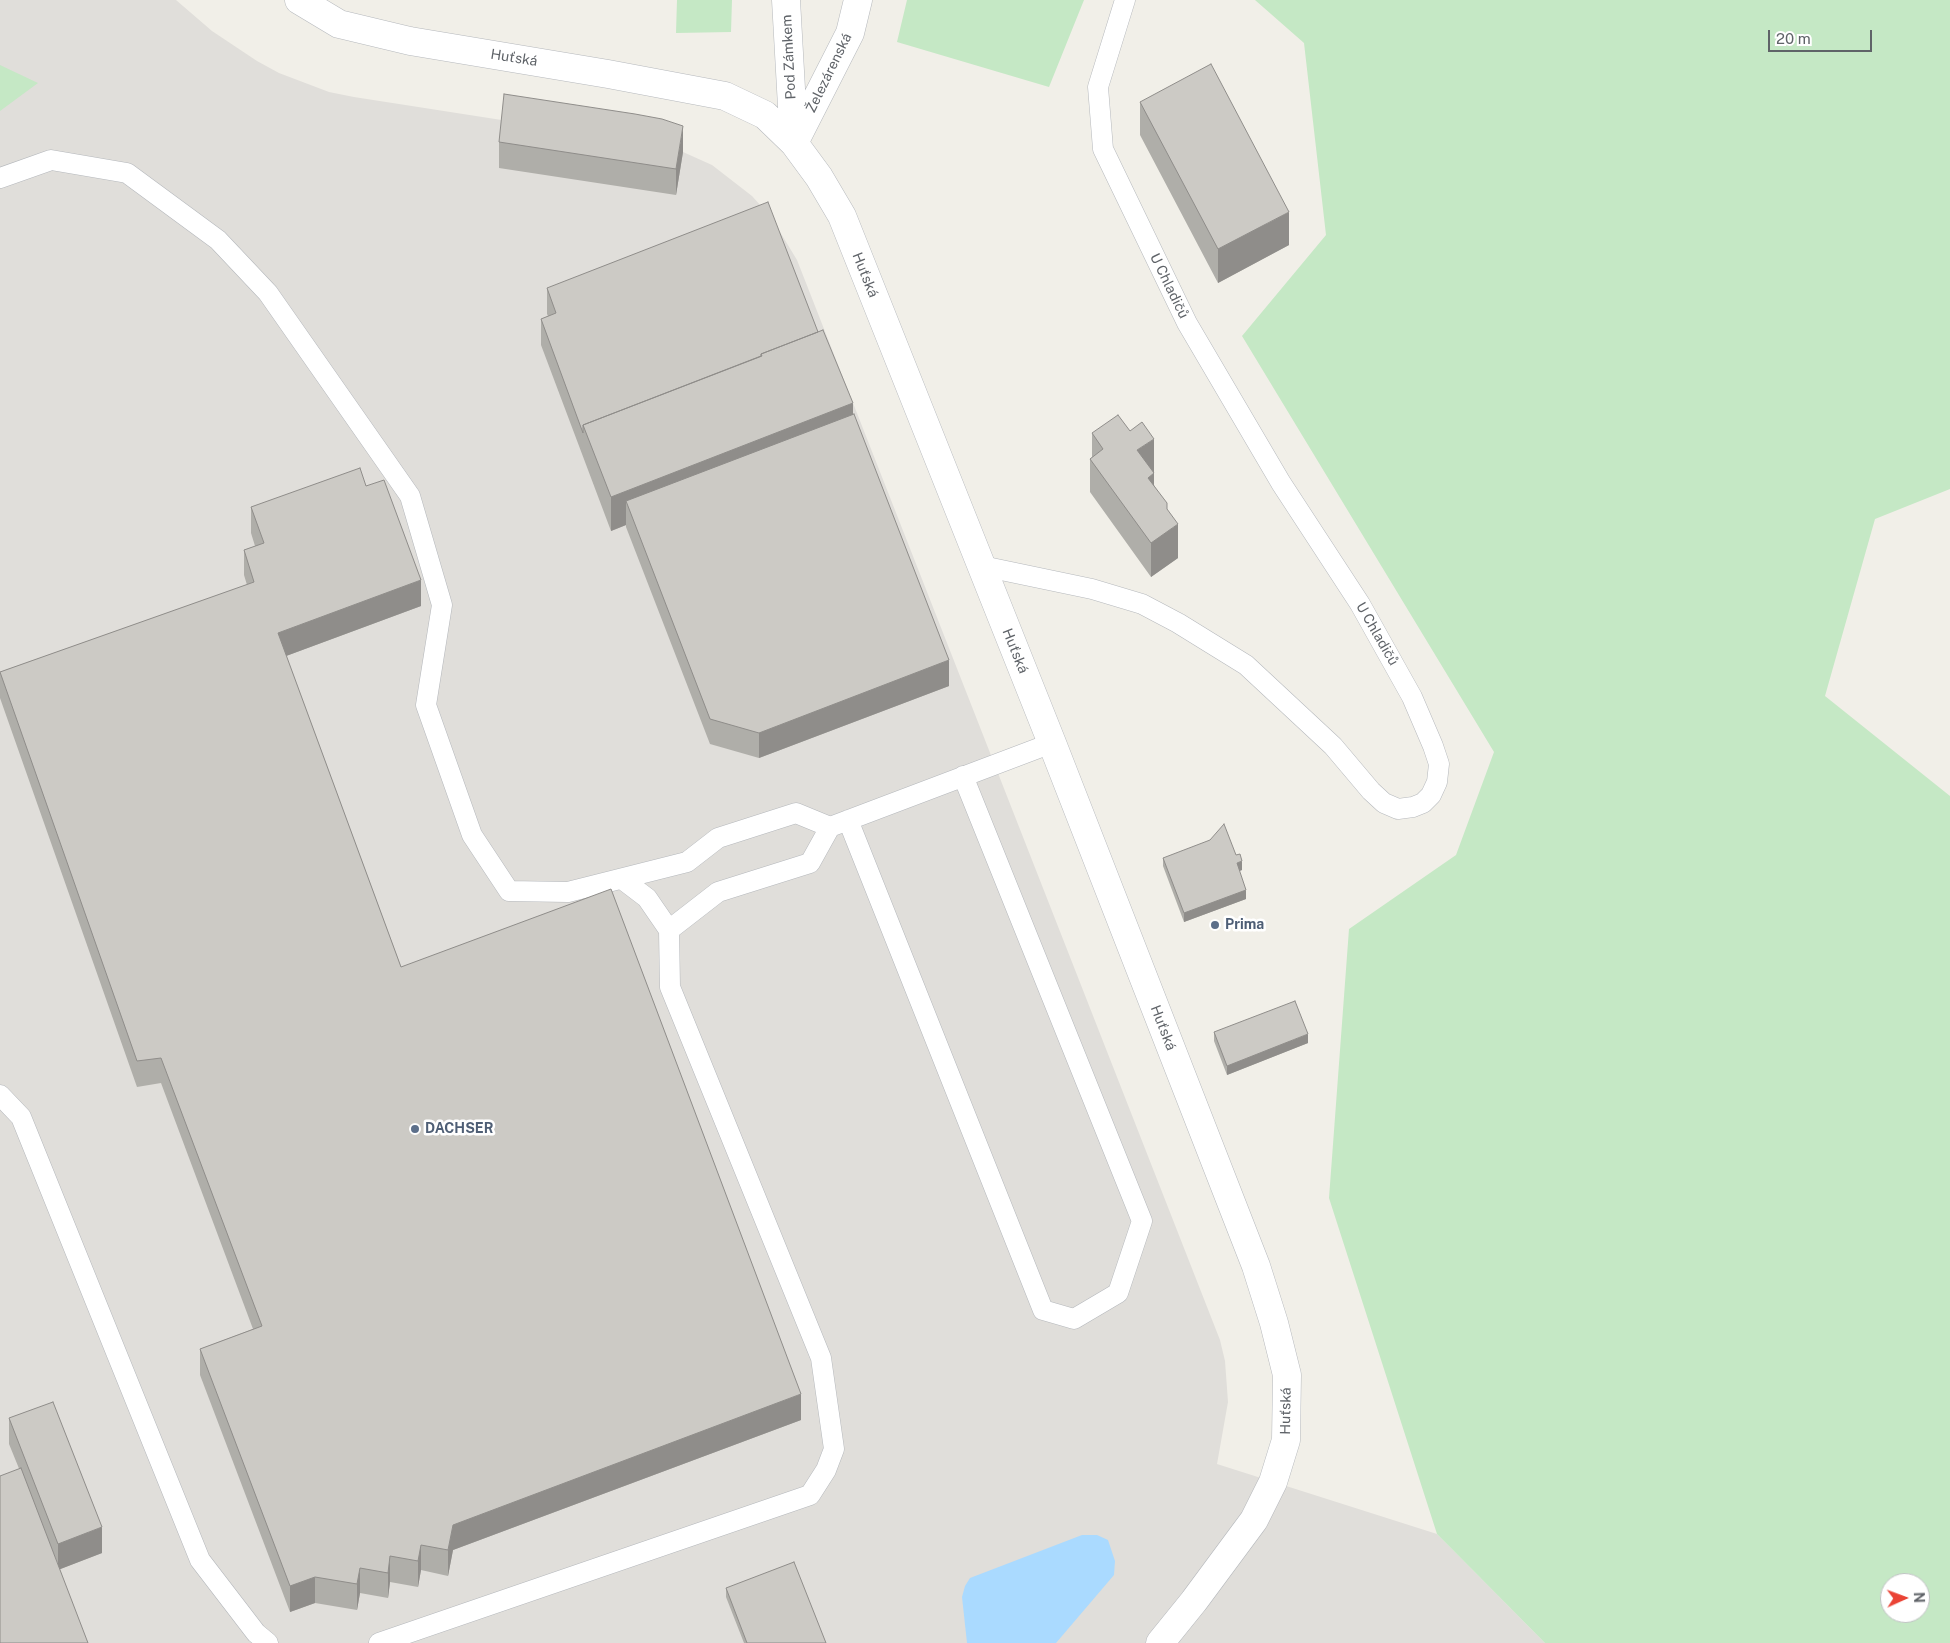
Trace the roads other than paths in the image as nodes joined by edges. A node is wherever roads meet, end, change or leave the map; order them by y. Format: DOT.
graph roads {
  1 [pos="299,0"];
  2 [pos="786,0"];
  3 [pos="858,0"];
  4 [pos="1125,0"];
  5 [pos="794,143"];
  6 [pos="0,178"];
  7 [pos="982,566"];
  8 [pos="1052,743"];
  9 [pos="964,776"];
  10 [pos="839,823"];
  11 [pos="622,879"];
  12 [pos="669,930"];
  13 [pos="0,1096"];
  14 [pos="268,1643"];
  15 [pos="380,1643"];
  16 [pos="1160,1643"];
  1 -- 5 [label="street, Huťská"];
  2 -- 5 [label="street, Pod Zámkem"];
  3 -- 5 [label="street, Železárenská"];
  4 -- 7 [label="lane, U Chladičů"];
  5 -- 7 [label="street, Huťská"];
  6 -- 11 [label="lane"];
  7 -- 8 [label="street, Huťská"];
  8 -- 9 [label="lane"];
  8 -- 16 [label="street, Huťská"];
  9 -- 10 [label="lane"];
  9 -- 10 [label="lane"];
  10 -- 11 [label="lane"];
  10 -- 12 [label="lane"];
  11 -- 12 [label="lane"];
  12 -- 15 [label="lane"];
  13 -- 14 [label="lane"];
}
